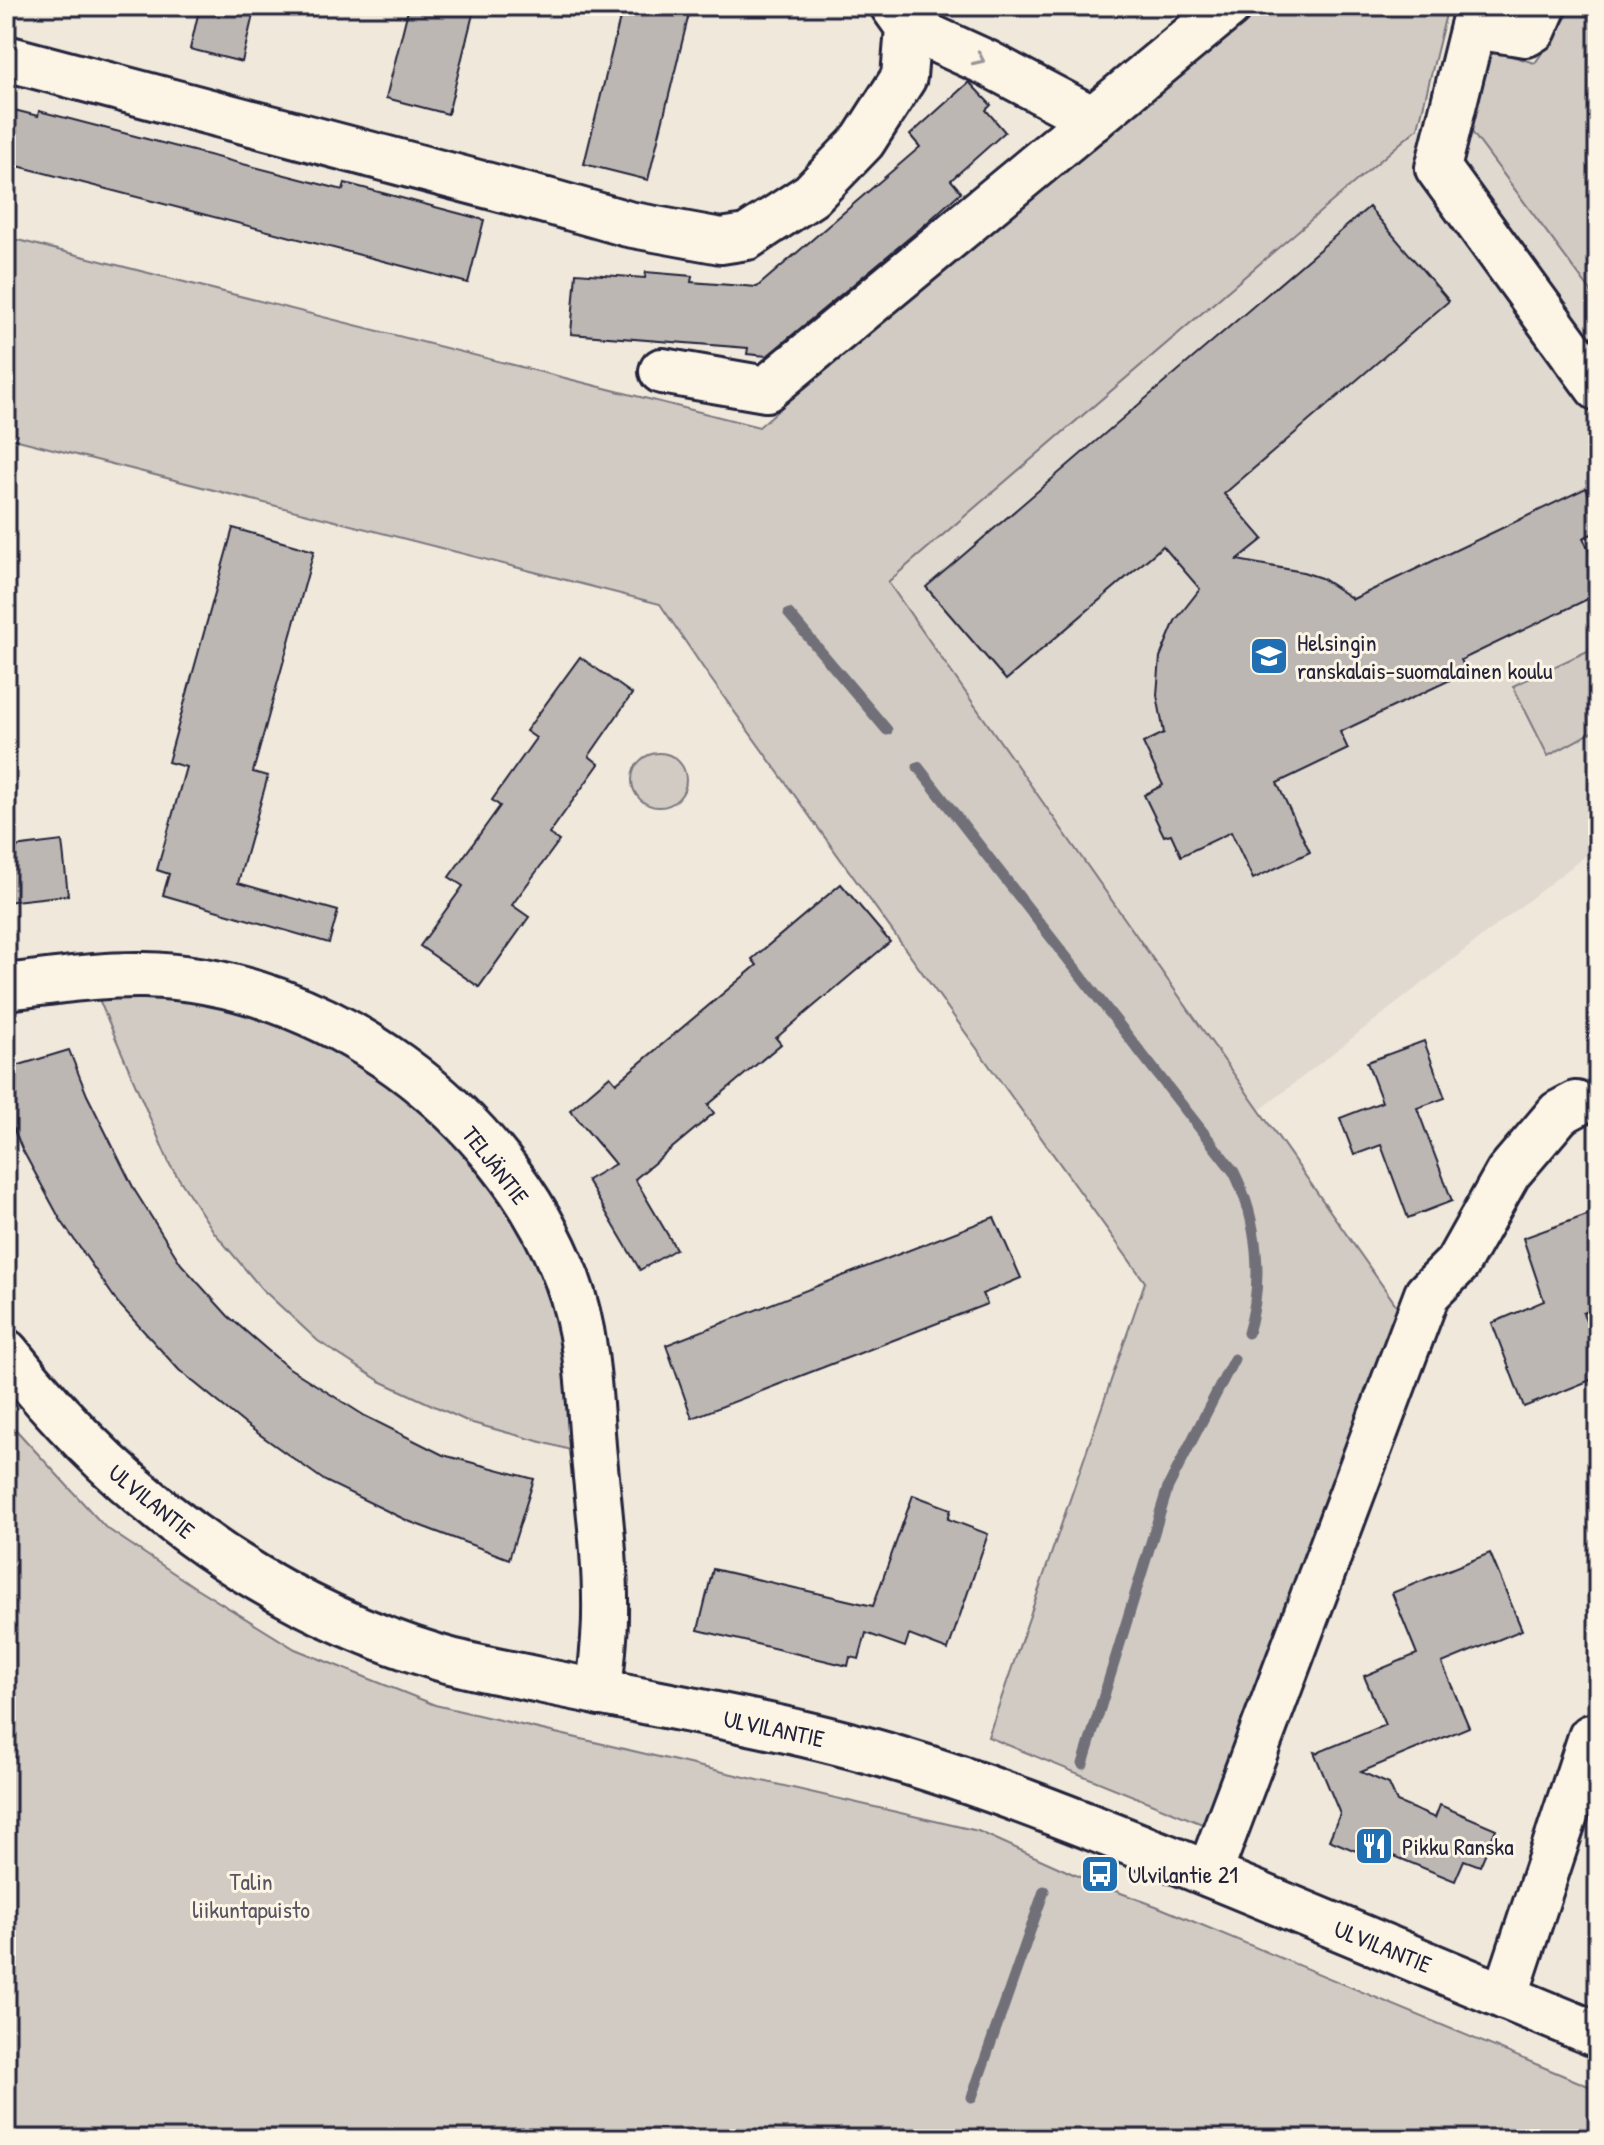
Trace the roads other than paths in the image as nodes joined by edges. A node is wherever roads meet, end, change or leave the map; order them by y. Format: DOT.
graph roads {
  1 [pos="1229,6"];
  2 [pos="1544,6"];
  3 [pos="900,16"];
  4 [pos="1472,30"];
  5 [pos="6,58"];
  6 [pos="1093,119"];
  7 [pos="662,371"];
  8 [pos="1598,388"];
  9 [pos="6,987"];
  10 [pos="1576,1104"];
  11 [pos="6,1352"];
  12 [pos="599,1693"];
  13 [pos="1591,1737"];
  14 [pos="1209,1874"];
  15 [pos="1505,1997"];
  16 [pos="1598,2035"];
  1 -- 6 [label="street"];
  2 -- 4 [label="street"];
  3 -- 5 [label="street"];
  3 -- 6 [label="street, one-way"];
  4 -- 8 [label="street"];
  6 -- 7 [label="street"];
  9 -- 12 [label="street, TELJÄNTIE"];
  10 -- 14 [label="street"];
  11 -- 12 [label="street, ULVILANTIE"];
  12 -- 14 [label="street, ULVILANTIE"];
  13 -- 15 [label="street"];
  14 -- 15 [label="street, ULVILANTIE"];
  15 -- 16 [label="street, ULVILANTIE"];
}
